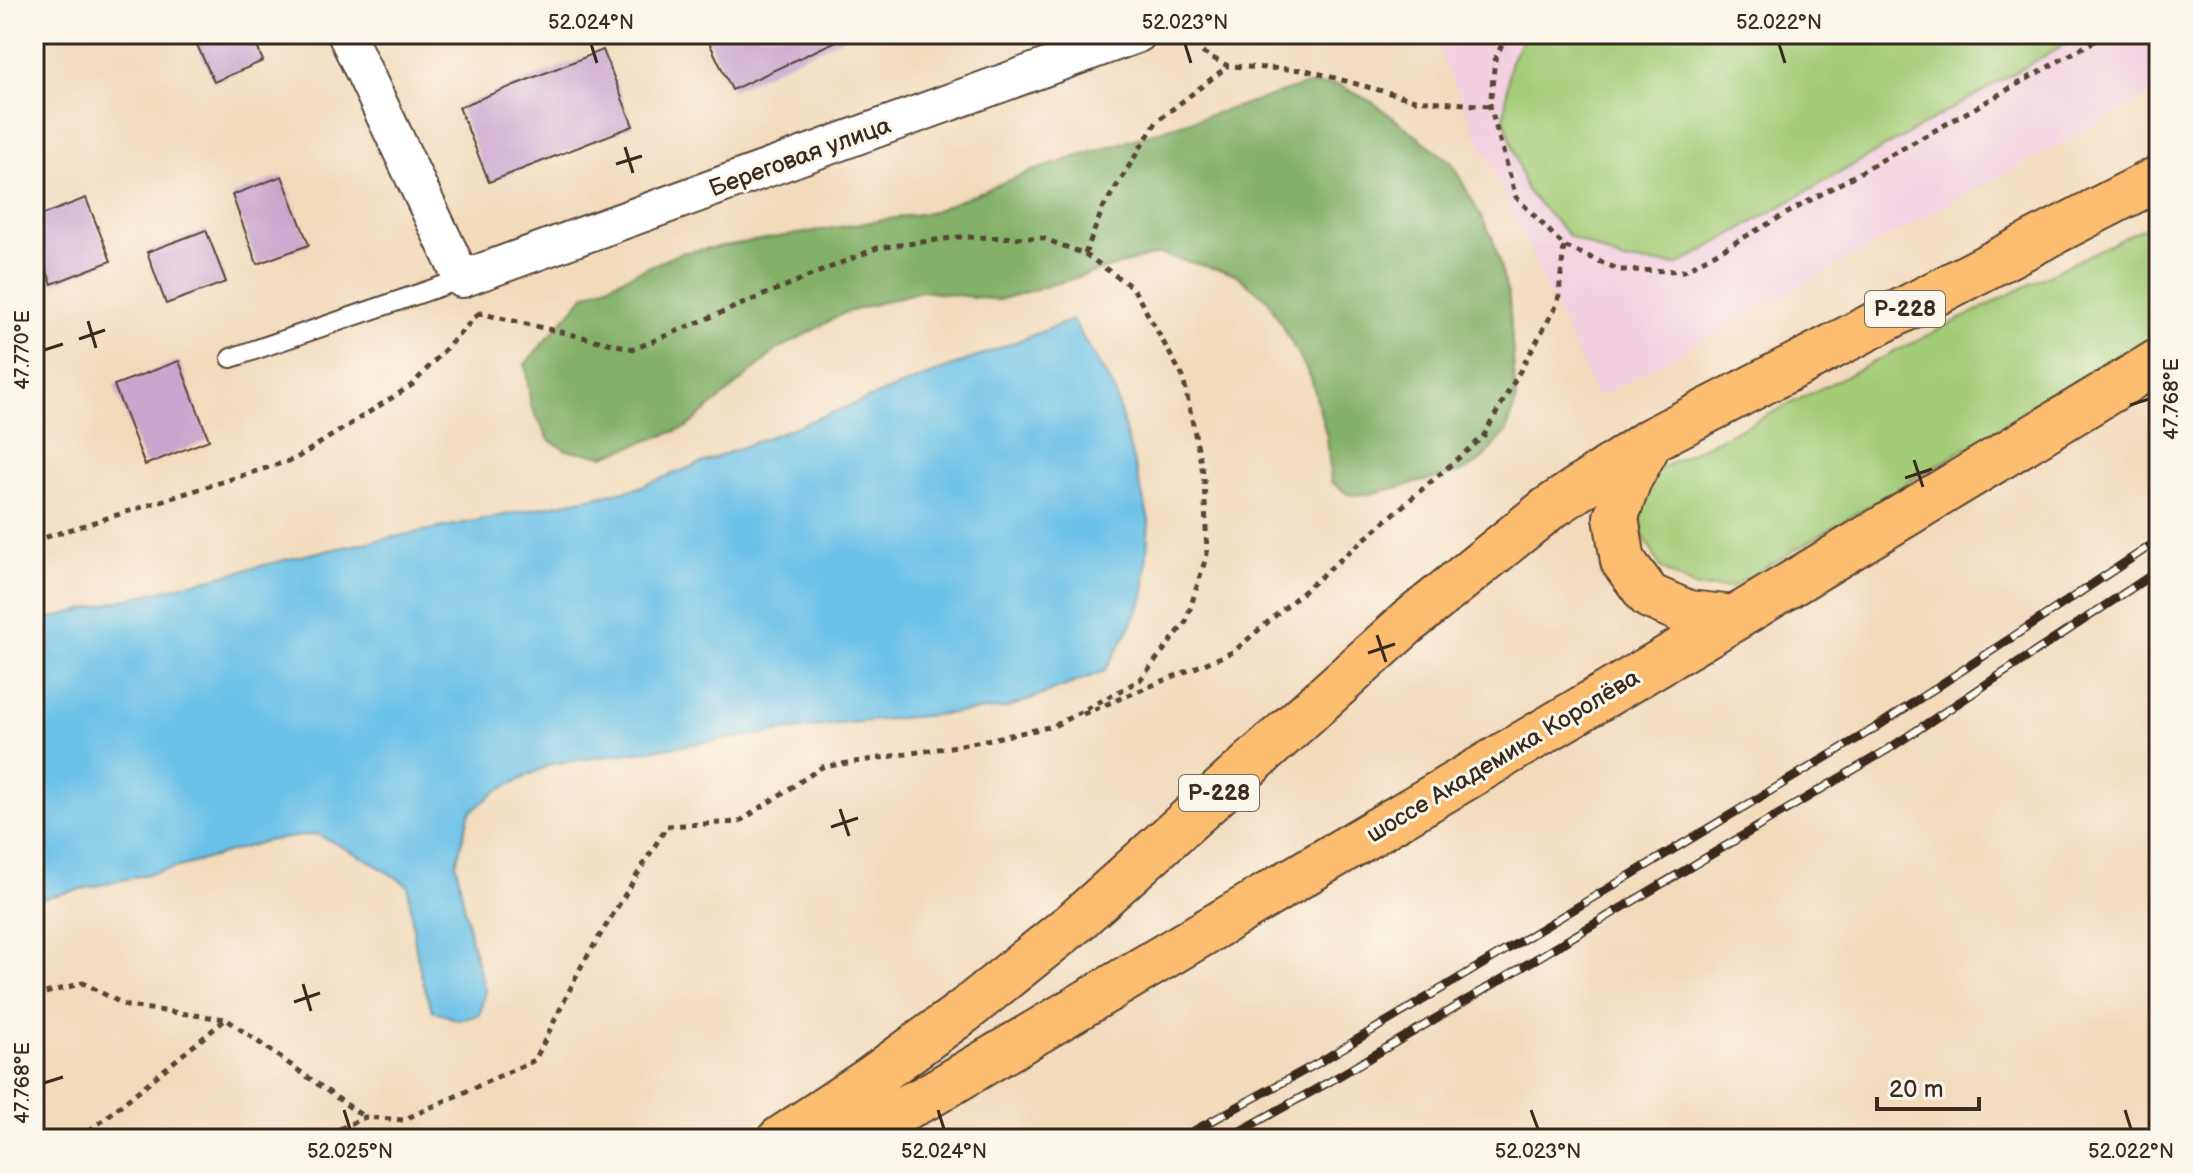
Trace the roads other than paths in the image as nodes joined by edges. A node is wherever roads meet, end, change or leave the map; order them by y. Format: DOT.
graph roads {
  1 [pos="346,34"];
  2 [pos="1138,34"];
  3 [pos="2159,178"];
  4 [pos="462,279"];
  5 [pos="231,358"];
  6 [pos="2159,361"];
  7 [pos="1651,440"];
  8 [pos="1735,618"];
  9 [pos="780,1139"];
  10 [pos="841,1139"];
  1 -- 4 [label="street"];
  2 -- 4 [label="street, Береговая улица"];
  3 -- 7 [label="highway, Р-228"];
  4 -- 5 [label="lane"];
  6 -- 8 [label="highway, шоссе Академика Королёва"];
  7 -- 8 [label="highway"];
  7 -- 9 [label="highway, Р-228"];
  8 -- 10 [label="highway, шоссе Академика Королёва"];
}
